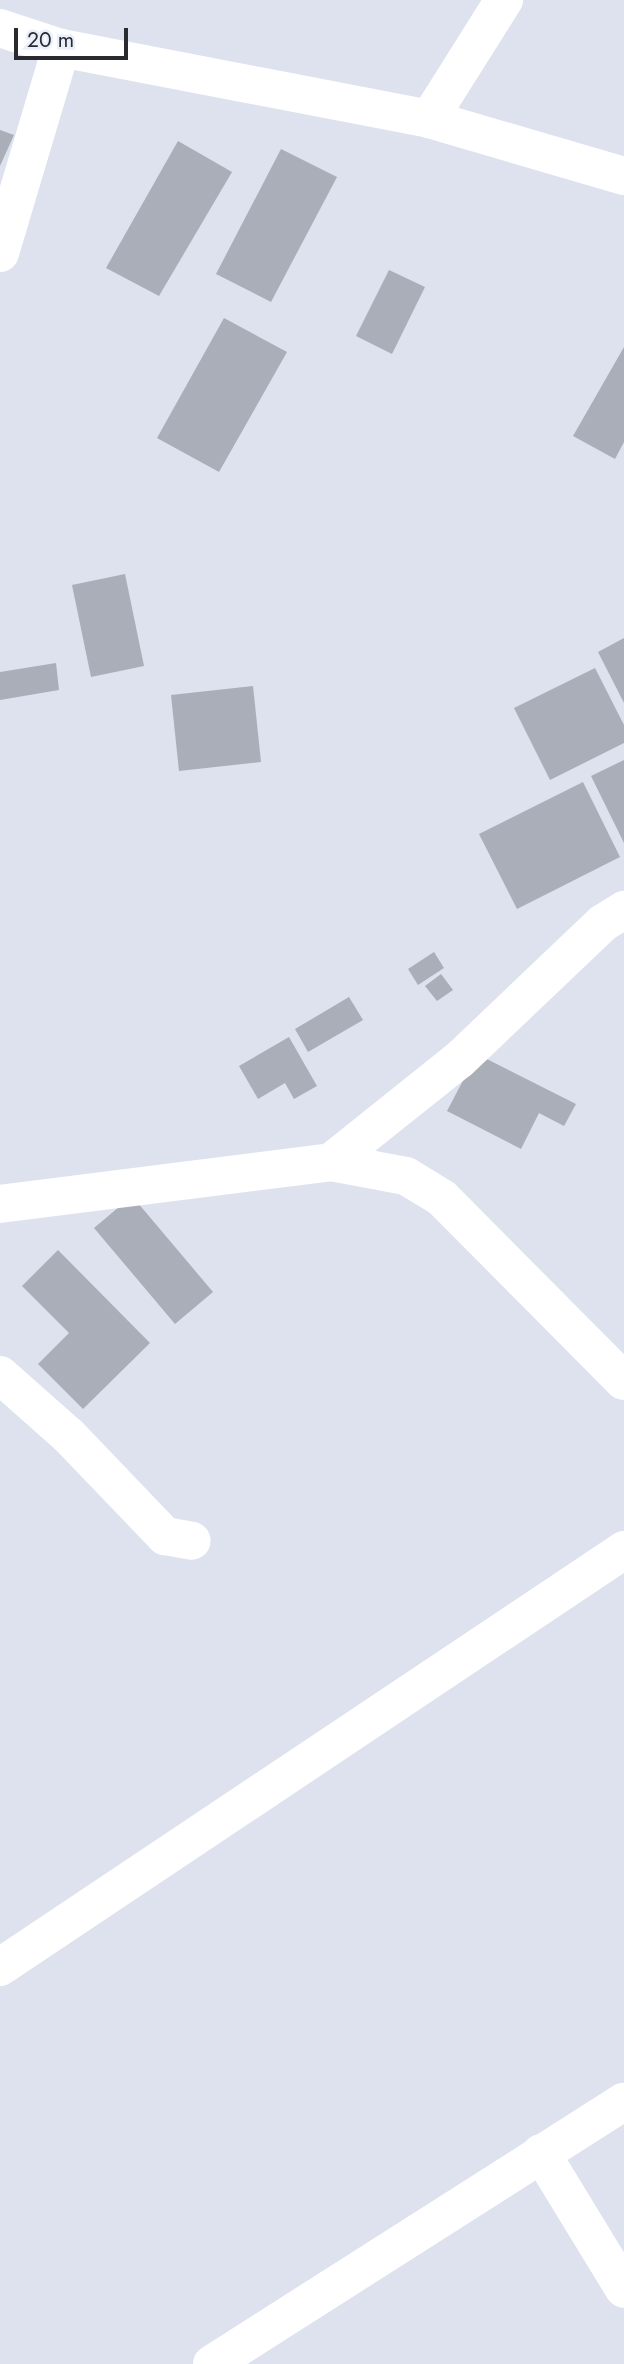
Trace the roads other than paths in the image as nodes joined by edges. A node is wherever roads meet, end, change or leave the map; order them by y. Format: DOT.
graph roads {
  1 [pos="504,0"];
  2 [pos="0,28"];
  3 [pos="61,48"];
  4 [pos="429,119"];
  5 [pos="624,176"];
  6 [pos="0,253"];
  7 [pos="624,910"];
  8 [pos="331,1162"];
  9 [pos="0,1204"];
  10 [pos="0,1375"];
  11 [pos="624,1381"];
  12 [pos="192,1541"];
  13 [pos="624,1550"];
  14 [pos="0,1968"];
  15 [pos="624,2102"];
  16 [pos="541,2153"];
  17 [pos="624,2289"];
  18 [pos="212,2364"];
  1 -- 4 [label="street"];
  2 -- 3 [label="street"];
  3 -- 4 [label="street"];
  3 -- 6 [label="street"];
  4 -- 5 [label="street"];
  7 -- 8 [label="street"];
  8 -- 9 [label="street"];
  8 -- 11 [label="street"];
  10 -- 12 [label="street"];
  13 -- 14 [label="street"];
  15 -- 16 [label="street"];
  16 -- 17 [label="street"];
  16 -- 18 [label="street"];
}
